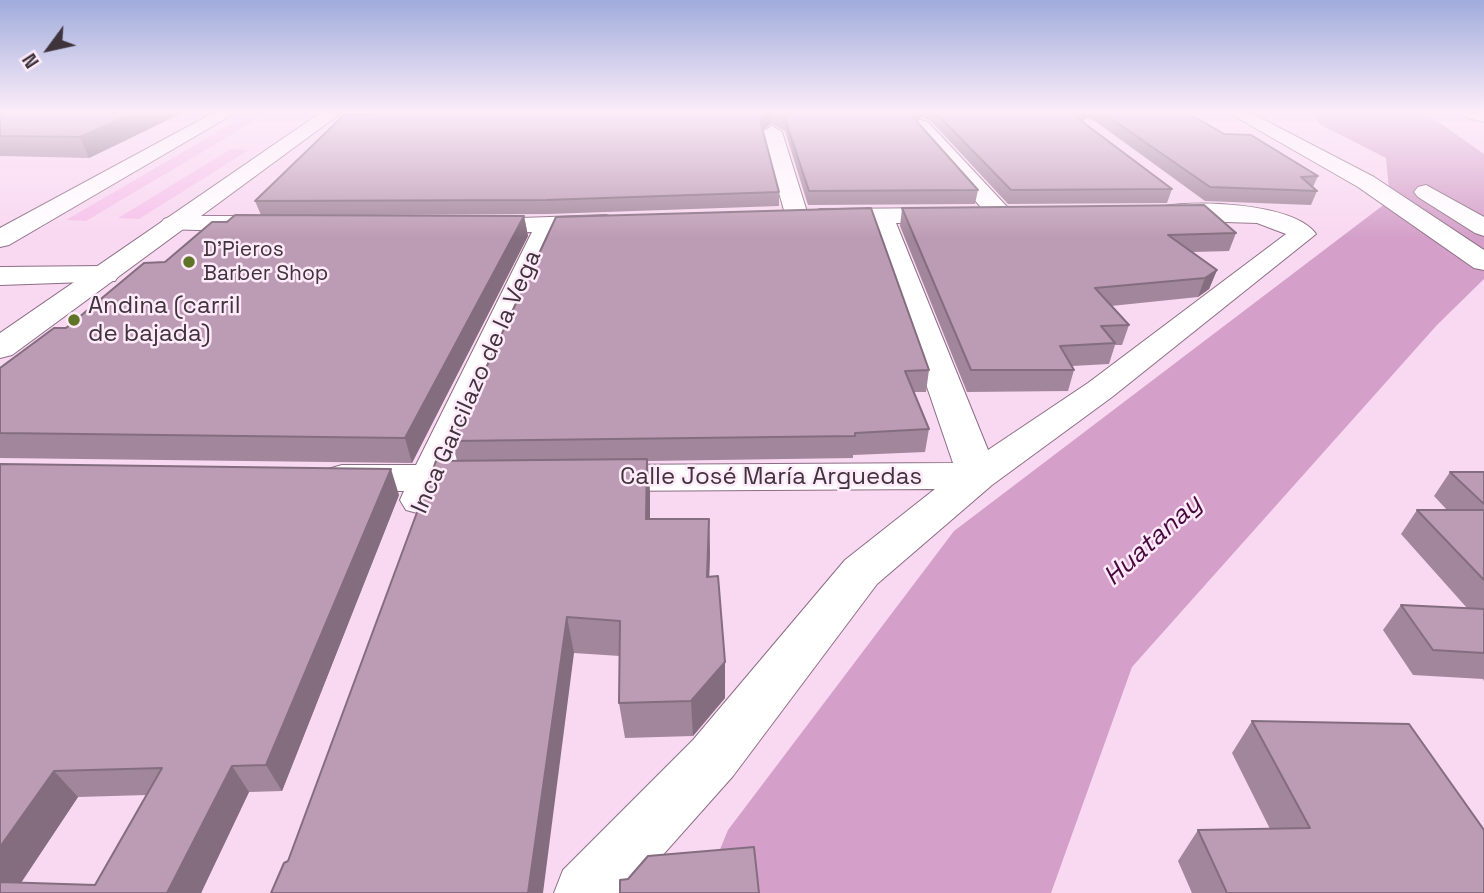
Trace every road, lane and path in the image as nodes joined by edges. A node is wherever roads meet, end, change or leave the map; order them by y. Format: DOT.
graph roads {
  1 [pos="151,155"];
  2 [pos="272,155"];
  3 [pos="778,155"];
  4 [pos="947,155"];
  5 [pos="1318,155"];
  6 [pos="1406,179"];
  7 [pos="1169,190"];
  8 [pos="1200,213"];
  9 [pos="1027,214"];
  10 [pos="1133,214"];
  11 [pos="1001,215"];
  12 [pos="796,216"];
  13 [pos="881,216"];
  14 [pos="768,217"];
  15 [pos="631,222"];
  16 [pos="173,224"];
  17 [pos="284,224"];
  18 [pos="451,225"];
  19 [pos="548,225"];
  20 [pos="1484,228"];
  21 [pos="0,239"];
  22 [pos="1484,262"];
  23 [pos="105,275"];
  24 [pos="0,276"];
  25 [pos="0,348"];
  26 [pos="978,476"];
  27 [pos="304,477"];
  28 [pos="511,478"];
  29 [pos="566,478"];
  30 [pos="428,479"];
  31 [pos="409,535"];
  32 [pos="586,893"];
  1 -- 21 [label="main road"];
  2 -- 16 [label="main road"];
  3 -- 12 [label="main road"];
  4 -- 11 [label="main road"];
  5 -- 22 [label="main road"];
  6 -- 20 [label="main road"];
  7 -- 8 [label="main road"];
  8 -- 10 [label="main road"];
  8 -- 26 [label="main road"];
  9 -- 11 [label="main road"];
  11 -- 13 [label="main road"];
  12 -- 13 [label="main road"];
  12 -- 14 [label="main road"];
  13 -- 26 [label="main road"];
  15 -- 19 [label="main road"];
  16 -- 17 [label="main road"];
  16 -- 23 [label="main road"];
  18 -- 19 [label="main road"];
  19 -- 30 [label="main road, Inca Garcilazo de la Vega"];
  23 -- 24 [label="main road"];
  23 -- 25 [label="main road"];
  26 -- 29 [label="main road, Calle José María Arguedas"];
  26 -- 32 [label="main road"];
  27 -- 30 [label="main road"];
  28 -- 30 [label="main road"];
  30 -- 31 [label="main road, Inca Garcilazo de la Vega"];
}
